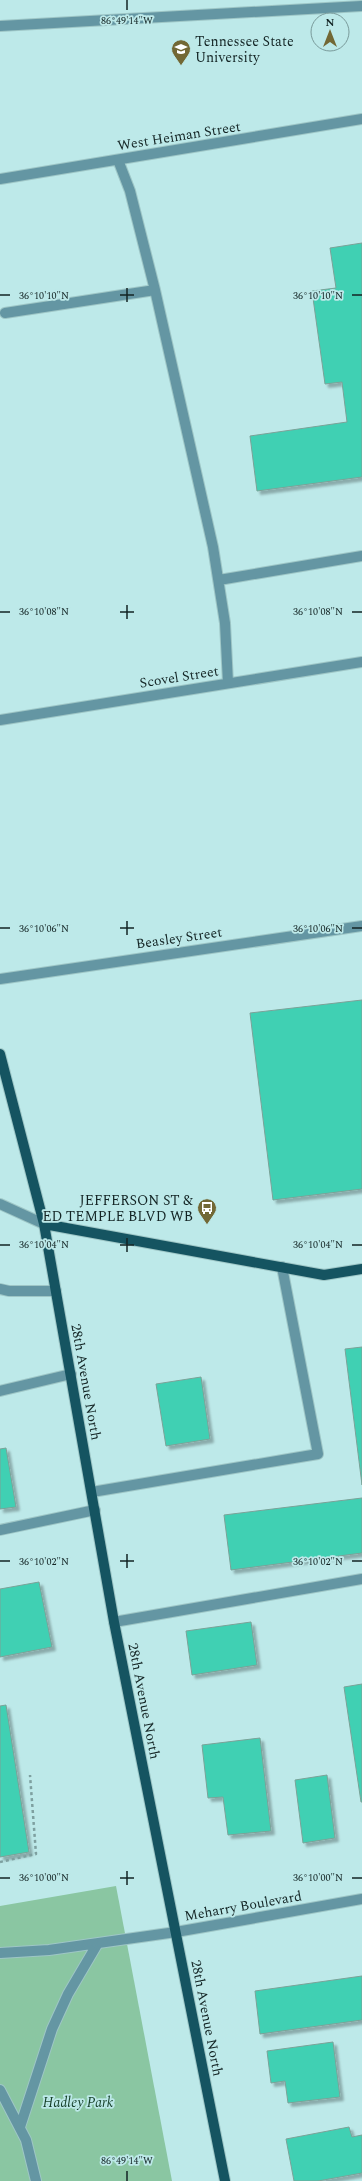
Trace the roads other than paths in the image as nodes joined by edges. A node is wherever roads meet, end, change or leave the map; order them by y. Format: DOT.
graph roads {
  1 [pos="362,6"];
  2 [pos="0,26"];
  3 [pos="362,119"];
  4 [pos="118,160"];
  5 [pos="0,180"];
  6 [pos="155,290"];
  7 [pos="5,313"];
  8 [pos="362,556"];
  9 [pos="219,580"];
  10 [pos="362,662"];
  11 [pos="228,684"];
  12 [pos="0,720"];
  13 [pos="362,926"];
  14 [pos="0,979"];
  15 [pos="0,1054"];
  16 [pos="0,1204"];
  17 [pos="44,1224"];
  18 [pos="282,1267"];
  19 [pos="362,1269"];
  20 [pos="0,1289"];
  21 [pos="56,1291"];
  22 [pos="71,1374"];
  23 [pos="0,1391"];
  24 [pos="92,1492"];
  25 [pos="95,1510"];
  26 [pos="0,1530"];
  27 [pos="362,1579"];
  28 [pos="114,1622"];
  29 [pos="362,1899"];
  30 [pos="176,1932"];
  31 [pos="98,1943"];
  32 [pos="0,1953"];
  33 [pos="0,2090"];
  34 [pos="20,2127"];
  35 [pos="36,2181"];
  36 [pos="225,2181"];
  1 -- 2 [label="street"];
  3 -- 4 [label="street, West Heiman Street"];
  4 -- 5 [label="street, West Heiman Street"];
  4 -- 6 [label="street"];
  6 -- 7 [label="street"];
  6 -- 9 [label="street"];
  8 -- 9 [label="street"];
  9 -- 11 [label="street"];
  10 -- 11 [label="street, Scovel Street"];
  11 -- 12 [label="street, Scovel Street"];
  13 -- 14 [label="street, Beasley Street"];
  15 -- 17 [label="main road, 28th Avenue North"];
  16 -- 17 [label="street"];
  17 -- 18 [label="main road"];
  17 -- 21 [label="main road, 28th Avenue North"];
  18 -- 19 [label="main road"];
  18 -- 24 [label="street"];
  20 -- 21 [label="street"];
  21 -- 22 [label="main road, 28th Avenue North"];
  22 -- 23 [label="street"];
  22 -- 24 [label="main road, 28th Avenue North"];
  24 -- 25 [label="main road, 28th Avenue North"];
  25 -- 26 [label="street"];
  25 -- 28 [label="main road, 28th Avenue North"];
  27 -- 28 [label="street"];
  28 -- 30 [label="main road, 28th Avenue North"];
  29 -- 30 [label="street, Meharry Boulevard"];
  30 -- 31 [label="street, Meharry Boulevard"];
  30 -- 36 [label="main road, 28th Avenue North"];
  31 -- 32 [label="street, Meharry Boulevard"];
  31 -- 34 [label="street"];
  33 -- 34 [label="street"];
  34 -- 35 [label="street"];
}
